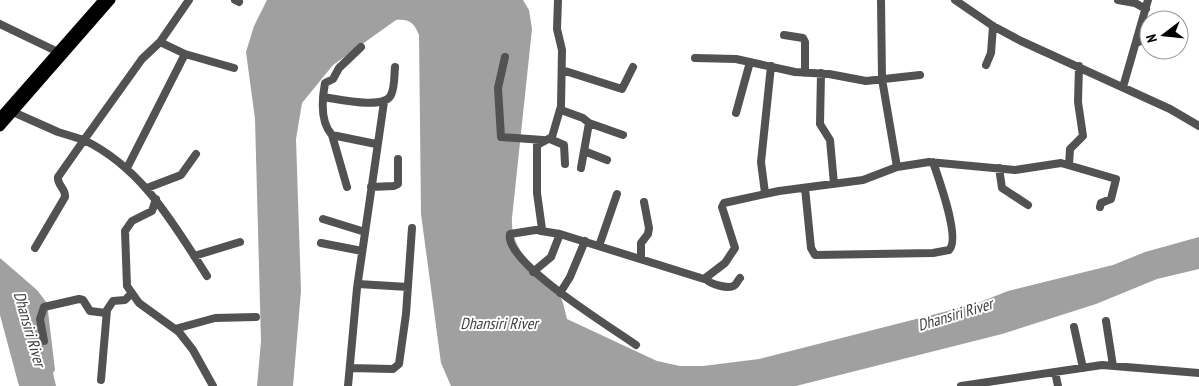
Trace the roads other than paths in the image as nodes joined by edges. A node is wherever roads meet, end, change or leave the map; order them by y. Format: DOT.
graph roads {
  1 [pos="103,0"];
  2 [pos="112,0"];
  3 [pos="189,0"];
  4 [pos="558,0"];
  5 [pos="881,0"];
  6 [pos="955,0"];
  7 [pos="1118,0"];
  8 [pos="1148,0"];
  9 [pos="1146,9"];
  10 [pos="0,24"];
  11 [pos="992,26"];
  12 [pos="784,35"];
  13 [pos="160,42"];
  14 [pos="1139,42"];
  15 [pos="1136,43"];
  16 [pos="361,46"];
  17 [pos="58,52"];
  18 [pos="185,54"];
  19 [pos="505,58"];
  20 [pos="695,58"];
  21 [pos="750,62"];
  22 [pos="986,65"];
  23 [pos="771,66"];
  24 [pos="1079,66"];
  25 [pos="395,67"];
  26 [pos="633,67"];
  27 [pos="234,68"];
  28 [pos="562,70"];
  29 [pos="805,73"];
  30 [pos="821,73"];
  31 [pos="920,75"];
  32 [pos="882,79"];
  33 [pos="1123,87"];
  34 [pos="323,97"];
  35 [pos="384,102"];
  36 [pos="561,110"];
  37 [pos="13,112"];
  38 [pos="736,113"];
  39 [pos="0,118"];
  40 [pos="589,124"];
  41 [pos="1199,126"];
  42 [pos="0,127"];
  43 [pos="332,135"];
  44 [pos="623,135"];
  45 [pos="546,139"];
  46 [pos="84,140"];
  47 [pos="376,144"];
  48 [pos="584,151"];
  49 [pos="196,154"];
  50 [pos="398,159"];
  51 [pos="607,160"];
  52 [pos="933,162"];
  53 [pos="565,164"];
  54 [pos="1069,165"];
  55 [pos="897,167"];
  56 [pos="128,168"];
  57 [pos="581,168"];
  58 [pos="999,168"];
  59 [pos="834,184"];
  60 [pos="347,187"];
  61 [pos="371,187"];
  62 [pos="147,188"];
  63 [pos="805,188"];
  64 [pos="765,193"];
  65 [pos="617,194"];
  66 [pos="156,199"];
  67 [pos="644,202"];
  68 [pos="1028,205"];
  69 [pos="1100,207"];
  70 [pos="323,219"];
  71 [pos="412,228"];
  72 [pos="541,230"];
  73 [pos="365,232"];
  74 [pos="560,234"];
  75 [pos="585,241"];
  76 [pos="240,242"];
  77 [pos="321,243"];
  78 [pos="599,246"];
  79 [pos="35,248"];
  80 [pos="362,251"];
  81 [pos="194,256"];
  82 [pos="641,259"];
  83 [pos="533,272"];
  84 [pos="206,276"];
  85 [pos="706,278"];
  86 [pos="740,278"];
  87 [pos="358,284"];
  88 [pos="408,287"];
  89 [pos="560,293"];
  90 [pos="131,294"];
  91 [pos="106,313"];
  92 [pos="256,316"];
  93 [pos="1106,321"];
  94 [pos="1074,327"];
  95 [pos="176,329"];
  96 [pos="44,341"];
  97 [pos="636,345"];
  98 [pos="1113,366"];
  99 [pos="350,368"];
  100 [pos="1083,368"];
  101 [pos="1055,372"];
  102 [pos="1199,373"];
  103 [pos="101,380"];
  104 [pos="1000,384"];
  105 [pos="213,386"];
  106 [pos="348,386"];
  107 [pos="961,386"];
  108 [pos="1058,386"];
  1 -- 17 [label="main road"];
  2 -- 37 [label="main road"];
  3 -- 13 [label="street"];
  4 -- 28 [label="street"];
  5 -- 32 [label="street"];
  6 -- 11 [label="street"];
  7 -- 9 [label="street"];
  8 -- 9 [label="street"];
  9 -- 15 [label="street"];
  10 -- 17 [label="street"];
  11 -- 22 [label="street"];
  11 -- 24 [label="street"];
  12 -- 29 [label="street"];
  13 -- 18 [label="street"];
  13 -- 46 [label="street"];
  14 -- 15 [label="street"];
  15 -- 33 [label="street"];
  16 -- 34 [label="street"];
  17 -- 39 [label="main road"];
  18 -- 27 [label="street"];
  18 -- 56 [label="street"];
  19 -- 45 [label="street"];
  20 -- 21 [label="street"];
  21 -- 23 [label="street"];
  21 -- 38 [label="street"];
  23 -- 29 [label="street"];
  23 -- 64 [label="street"];
  24 -- 33 [label="street"];
  24 -- 54 [label="street"];
  25 -- 35 [label="street"];
  26 -- 28 [label="street"];
  28 -- 36 [label="street"];
  29 -- 30 [label="street"];
  30 -- 32 [label="street"];
  30 -- 59 [label="street"];
  31 -- 32 [label="street"];
  32 -- 55 [label="street"];
  33 -- 41 [label="street"];
  34 -- 35 [label="street"];
  34 -- 43 [label="street"];
  35 -- 47 [label="street"];
  36 -- 40 [label="street"];
  36 -- 45 [label="street"];
  37 -- 42 [label="main road"];
  37 -- 46 [label="street"];
  40 -- 44 [label="street"];
  40 -- 48 [label="street"];
  43 -- 47 [label="street"];
  43 -- 60 [label="street"];
  45 -- 53 [label="street"];
  45 -- 72 [label="street"];
  46 -- 56 [label="street"];
  46 -- 79 [label="street"];
  47 -- 61 [label="street"];
  48 -- 51 [label="street"];
  48 -- 57 [label="street"];
  49 -- 62 [label="street"];
  50 -- 61 [label="street"];
  52 -- 55 [label="street"];
  52 -- 58 [label="street"];
  52 -- 63 [label="street"];
  54 -- 58 [label="street"];
  54 -- 69 [label="street"];
  55 -- 59 [label="street"];
  56 -- 62 [label="street"];
  58 -- 68 [label="street"];
  59 -- 63 [label="street"];
  61 -- 73 [label="street"];
  62 -- 66 [label="street"];
  63 -- 64 [label="street"];
  64 -- 85 [label="street"];
  65 -- 78 [label="street"];
  66 -- 81 [label="street"];
  66 -- 90 [label="street"];
  67 -- 82 [label="street"];
  70 -- 73 [label="street"];
  71 -- 88 [label="street"];
  72 -- 74 [label="street"];
  72 -- 83 [label="street"];
  73 -- 80 [label="street"];
  74 -- 75 [label="street"];
  74 -- 83 [label="street"];
  75 -- 78 [label="street"];
  75 -- 89 [label="street"];
  76 -- 81 [label="street"];
  77 -- 80 [label="street"];
  78 -- 82 [label="street"];
  80 -- 87 [label="street"];
  81 -- 84 [label="street"];
  82 -- 85 [label="street"];
  83 -- 89 [label="street"];
  85 -- 86 [label="street"];
  87 -- 88 [label="street"];
  87 -- 99 [label="street"];
  88 -- 99 [label="street"];
  89 -- 97 [label="street"];
  90 -- 91 [label="street"];
  90 -- 95 [label="street"];
  91 -- 96 [label="street"];
  91 -- 103 [label="street"];
  92 -- 95 [label="street"];
  93 -- 98 [label="street"];
  94 -- 100 [label="street"];
  95 -- 105 [label="street"];
  98 -- 100 [label="street"];
  98 -- 102 [label="street"];
  99 -- 106 [label="street"];
  100 -- 101 [label="street"];
  101 -- 104 [label="street"];
  101 -- 108 [label="street"];
  104 -- 107 [label="street"];
}
